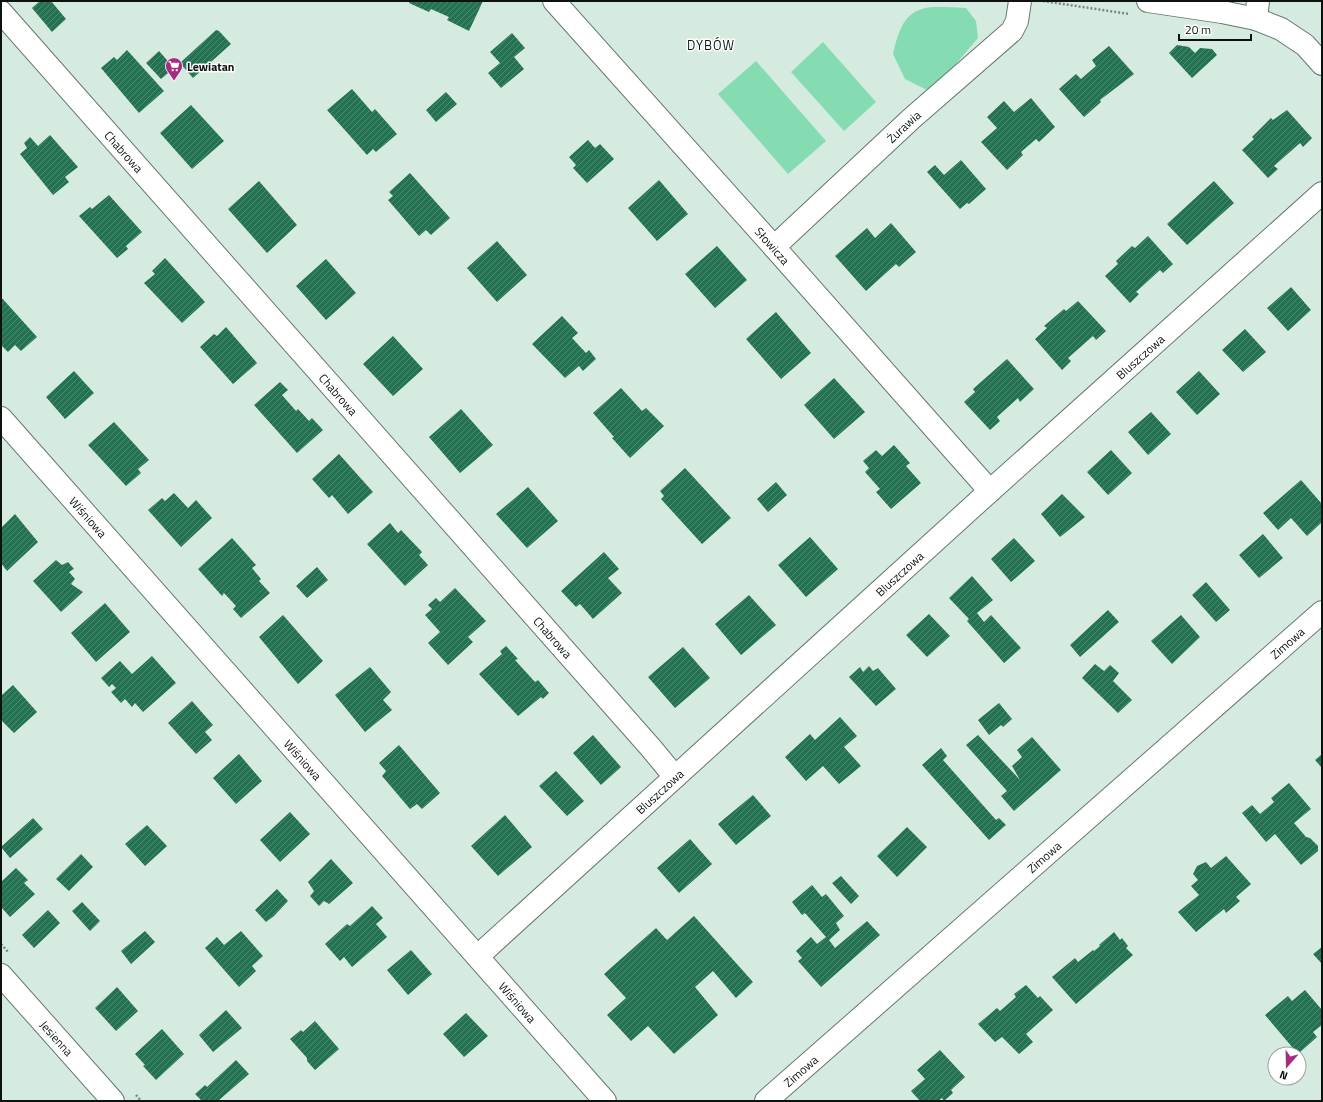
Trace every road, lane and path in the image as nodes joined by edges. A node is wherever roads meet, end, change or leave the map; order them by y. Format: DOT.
graph roads {
  1 [pos="554,1"];
  2 [pos="1020,1"];
  3 [pos="1148,1"];
  4 [pos="1257,10"];
  5 [pos="1,12"];
  6 [pos="1322,64"];
  7 [pos="1322,192"];
  8 [pos="774,247"];
  9 [pos="1,418"];
  10 [pos="990,491"];
  11 [pos="1322,612"];
  12 [pos="675,777"];
  13 [pos="478,956"];
  14 [pos="1,975"];
  15 [pos="113,1101"];
  16 [pos="605,1101"];
  17 [pos="766,1101"];
  1 -- 8 [label="street, Słowicza"];
  2 -- 8 [label="street, Żurawia"];
  3 -- 4 [label="street"];
  4 -- 6 [label="street"];
  5 -- 12 [label="street, Chabrowa"];
  7 -- 10 [label="street, Bluszczowa"];
  8 -- 10 [label="street, Słowicza"];
  9 -- 13 [label="street, Wiśniowa"];
  10 -- 12 [label="street, Bluszczowa"];
  11 -- 17 [label="street, Zimowa"];
  12 -- 13 [label="street, Bluszczowa"];
  13 -- 16 [label="street, Wiśniowa"];
  14 -- 15 [label="street, Jesienna"];
}
